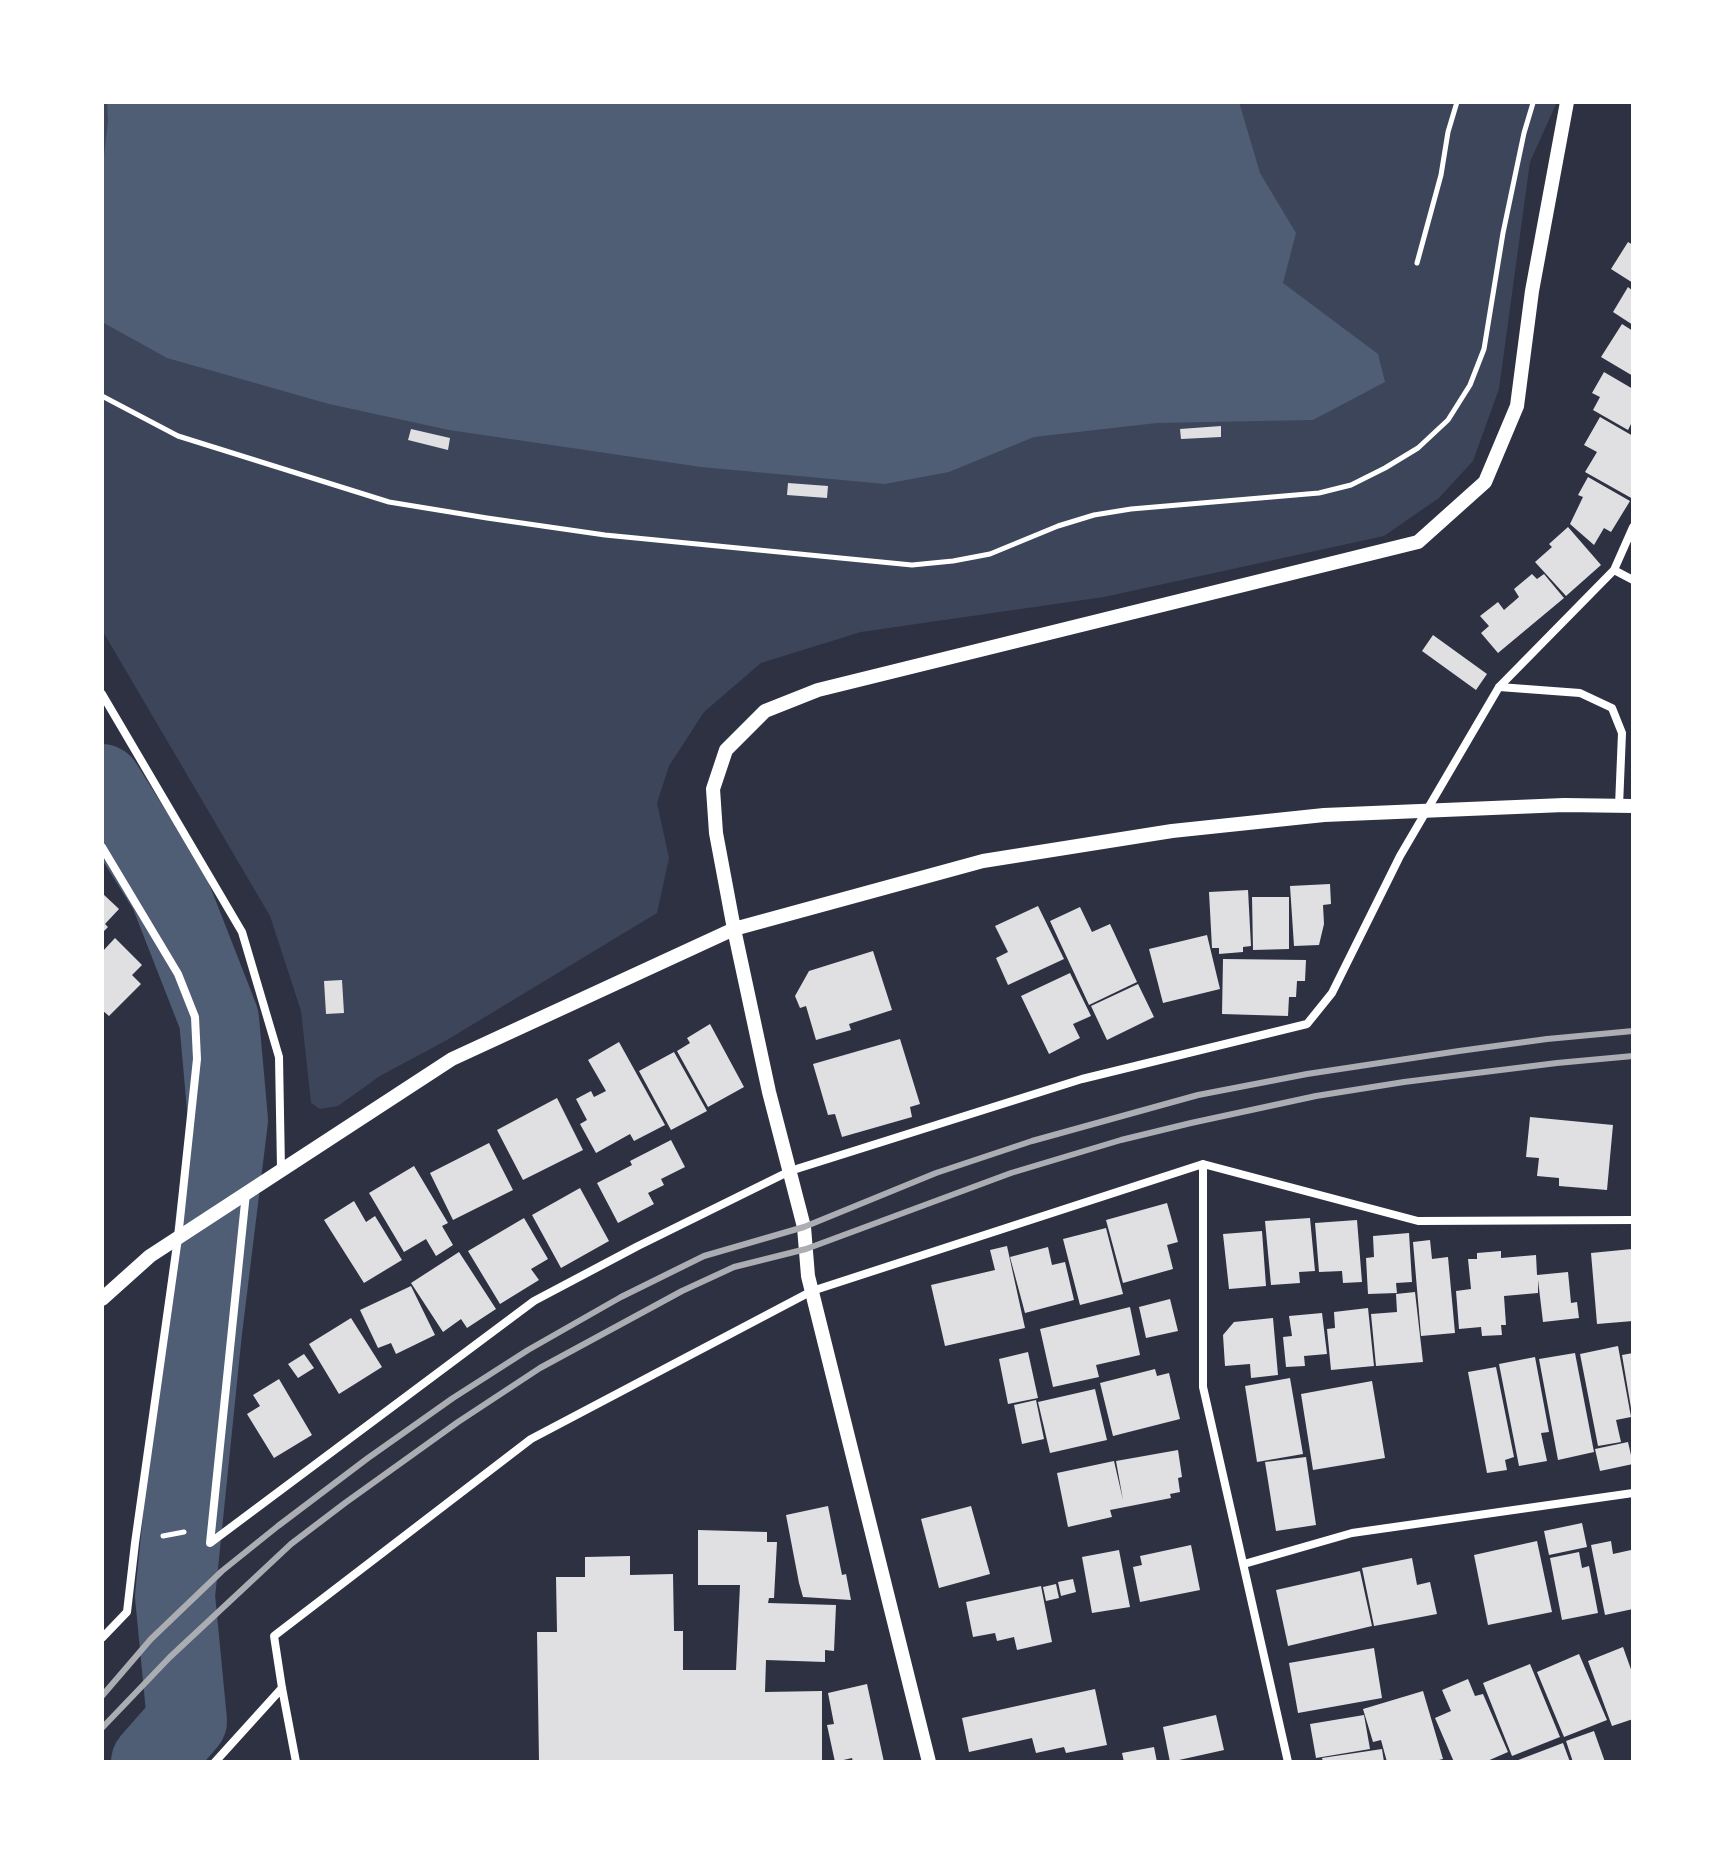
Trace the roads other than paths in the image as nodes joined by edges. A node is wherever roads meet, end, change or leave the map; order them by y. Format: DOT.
graph roads {
  1 [pos="1567,102"];
  2 [pos="1633,527"];
  3 [pos="1614,570"];
  4 [pos="1633,580"];
  5 [pos="1499,687"];
  6 [pos="102,694"];
  7 [pos="1626,806"];
  8 [pos="1427,811"];
  9 [pos="102,847"];
  10 [pos="734,929"];
  11 [pos="1203,1164"];
  12 [pos="281,1169"];
  13 [pos="790,1171"];
  14 [pos="246,1193"];
  15 [pos="1633,1220"];
  16 [pos="178,1238"];
  17 [pos="812,1291"];
  18 [pos="102,1299"];
  19 [pos="1633,1493"];
  20 [pos="1244,1564"];
  21 [pos="102,1638"];
  22 [pos="282,1688"];
  23 [pos="215,1762"];
  24 [pos="296,1762"];
  25 [pos="929,1762"];
  26 [pos="1288,1762"];
  1 -- 10 [label="street"];
  2 -- 3 [label="street"];
  3 -- 4 [label="street"];
  3 -- 5 [label="street"];
  5 -- 7 [label="street"];
  5 -- 8 [label="street"];
  6 -- 12 [label="street"];
  7 -- 8 [label="street"];
  8 -- 10 [label="street"];
  8 -- 13 [label="street"];
  9 -- 16 [label="street"];
  10 -- 12 [label="street"];
  10 -- 13 [label="street"];
  11 -- 15 [label="street"];
  11 -- 17 [label="street"];
  11 -- 20 [label="street"];
  12 -- 14 [label="street"];
  13 -- 14 [label="street"];
  13 -- 17 [label="street"];
  14 -- 16 [label="street"];
  16 -- 18 [label="street"];
  16 -- 21 [label="street"];
  17 -- 22 [label="street"];
  17 -- 25 [label="street"];
  19 -- 20 [label="street"];
  20 -- 26 [label="street"];
  22 -- 23 [label="street"];
  22 -- 24 [label="street"];
}
